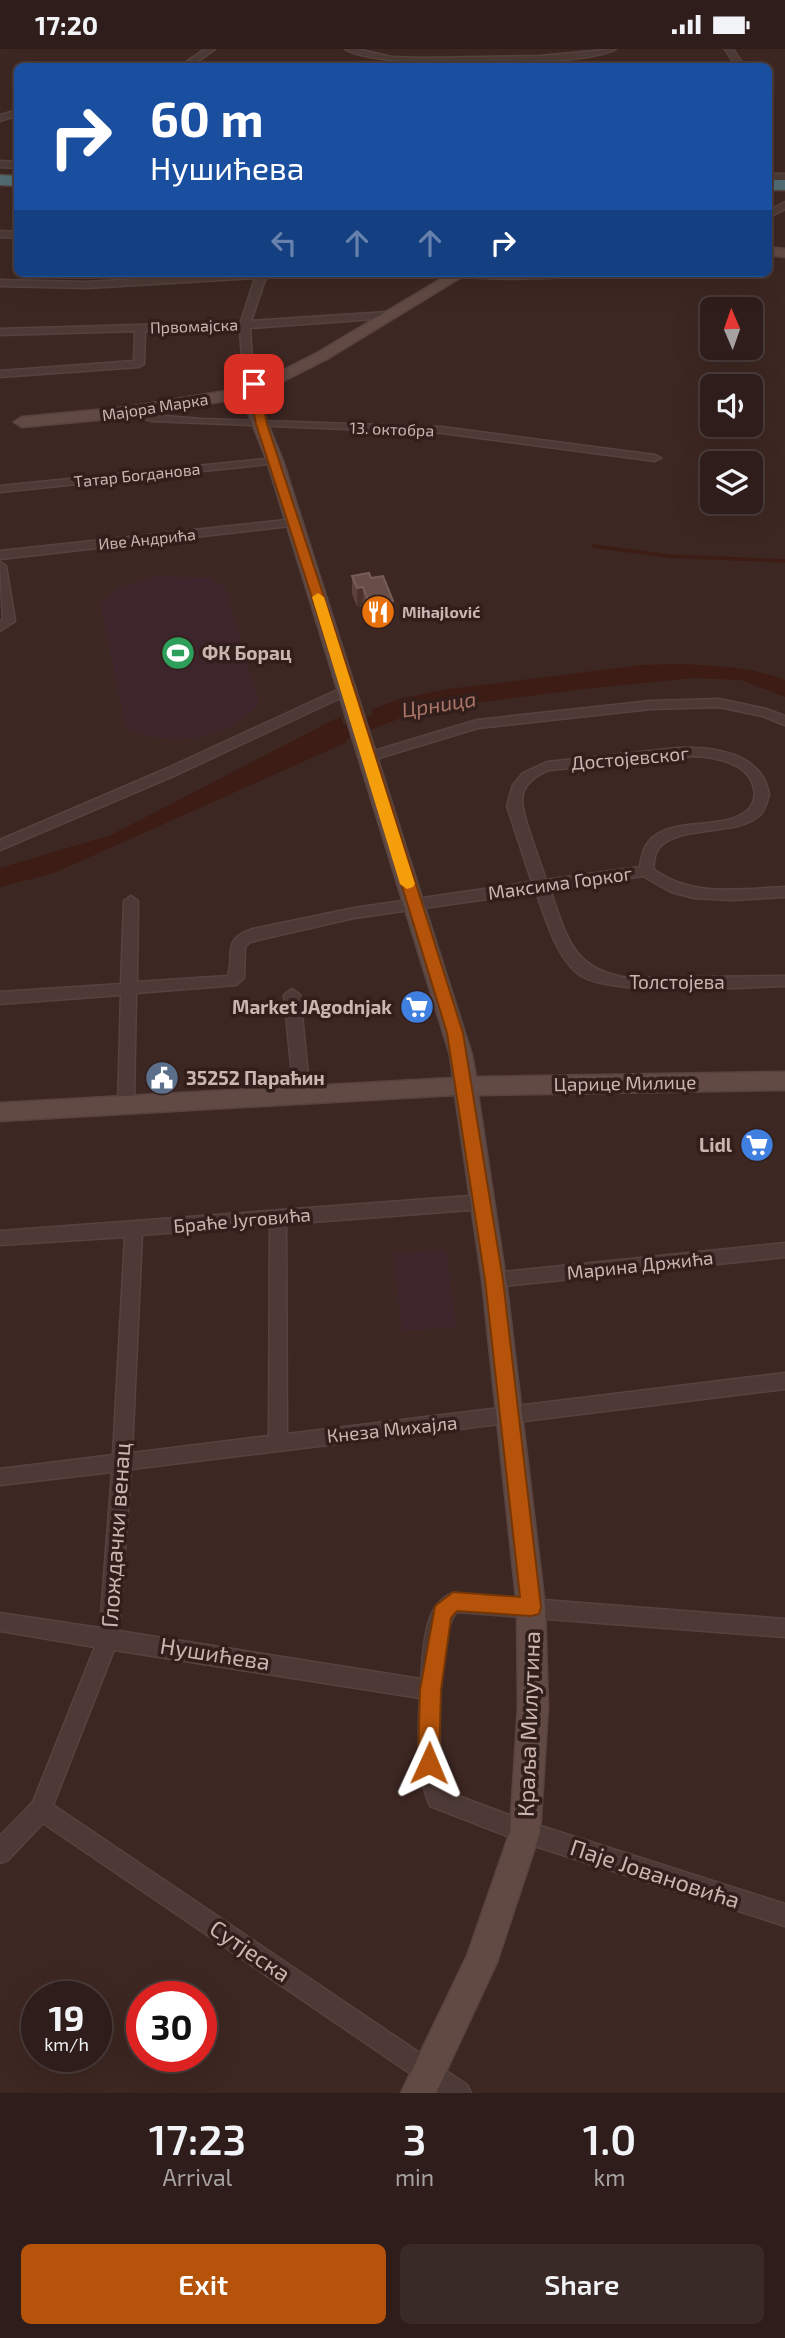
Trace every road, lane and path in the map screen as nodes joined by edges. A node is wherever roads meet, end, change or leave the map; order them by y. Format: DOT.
graph roads {
  1 [pos="211,49"];
  2 [pos="349,49"];
  3 [pos="408,49"];
  4 [pos="510,49"];
  5 [pos="612,49"];
  6 [pos="516,59"];
  7 [pos="408,60"];
  8 [pos="189,63"];
  9 [pos="475,63"];
  10 [pos="214,277"];
  11 [pos="261,277"];
  12 [pos="453,277"];
  13 [pos="0,283"];
  14 [pos="388,316"];
  15 [pos="245,325"];
  16 [pos="140,328"];
  17 [pos="0,333"];
  18 [pos="0,375"];
  19 [pos="250,386"];
  20 [pos="129,412"];
  21 [pos="262,424"];
  22 [pos="655,458"];
  23 [pos="275,461"];
  24 [pos="0,489"];
  25 [pos="295,523"];
  26 [pos="0,555"];
  27 [pos="0,566"];
  28 [pos="1,592"];
  29 [pos="5,624"];
  30 [pos="349,693"];
  31 [pos="785,721"];
  32 [pos="368,754"];
  33 [pos="0,845"];
  34 [pos="646,871"];
  35 [pos="542,885"];
  36 [pos="785,893"];
  37 [pos="131,901"];
  38 [pos="414,904"];
  39 [pos="785,981"];
  40 [pos="129,989"];
  41 [pos="292,995"];
  42 [pos="0,998"];
  43 [pos="785,1081"];
  44 [pos="466,1086"];
  45 [pos="302,1095"];
  46 [pos="126,1105"];
  47 [pos="0,1112"];
  48 [pos="484,1202"];
  49 [pos="278,1216"];
  50 [pos="134,1230"];
  51 [pos="0,1238"];
  52 [pos="785,1249"];
  53 [pos="494,1280"];
  54 [pos="785,1381"];
  55 [pos="511,1416"];
  56 [pos="278,1442"];
  57 [pos="122,1463"];
  58 [pos="0,1477"];
  59 [pos="531,1607"];
  60 [pos="0,1622"];
  61 [pos="785,1627"];
  62 [pos="109,1637"];
  63 [pos="430,1690"];
  64 [pos="41,1809"];
  65 [pos="525,1832"];
  66 [pos="0,1852"];
  67 [pos="785,1915"];
  68 [pos="424,2083"];
  69 [pos="459,2093"];
  1 -- 8 [label="street"];
  2 -- 7 [label="street"];
  3 -- 7 [label="street"];
  4 -- 6 [label="street"];
  5 -- 6 [label="street"];
  6 -- 9 [label="street"];
  7 -- 9 [label="street"];
  10 -- 13 [label="street"];
  11 -- 15 [label="street"];
  12 -- 14 [label="street, Мајора Марка"];
  14 -- 15 [label="street, Првомајска"];
  14 -- 19 [label="street, Мајора Марка"];
  15 -- 16 [label="street, Првомајска"];
  15 -- 19 [label="street"];
  16 -- 17 [label="street, Првомајска"];
  16 -- 18 [label="street"];
  19 -- 20 [label="street, Мајора Марка"];
  19 -- 20 [label="street, Мајора Марка"];
  19 -- 21 [label="street, Краља Милутина"];
  20 -- 21 [label="street, 13. октобра"];
  21 -- 22 [label="street, 13. октобра"];
  21 -- 23 [label="street, Краља Милутина"];
  23 -- 24 [label="street, Татар Богданова"];
  23 -- 25 [label="street, Краља Милутина"];
  25 -- 26 [label="street, Иве Андрића"];
  25 -- 30 [label="street, Краља Милутина"];
  27 -- 28 [label="street"];
  28 -- 29 [label="street"];
  30 -- 32 [label="street, Краља Милутина"];
  30 -- 33 [label="street"];
  31 -- 32 [label="street"];
  32 -- 38 [label="street, Краља Милутина"];
  34 -- 35 [label="street, Максима Горког"];
  34 -- 35 [label="street, Достојевског"];
  34 -- 36 [label="street, Максима Горког"];
  35 -- 38 [label="street, Максима Горког"];
  35 -- 39 [label="street, Толстојева"];
  37 -- 40 [label="street"];
  38 -- 40 [label="street, Максима Горког"];
  38 -- 44 [label="street, Краља Милутина"];
  40 -- 42 [label="street"];
  40 -- 46 [label="street"];
  41 -- 45 [label="street"];
  43 -- 44 [label="street, Царице Милице"];
  44 -- 45 [label="street, Царице Милице"];
  44 -- 48 [label="street, Краља Милутина"];
  45 -- 46 [label="street, Царице Милице"];
  46 -- 47 [label="street, Царице Милице"];
  48 -- 49 [label="street, Браће Југовића"];
  48 -- 53 [label="street, Краља Милутина"];
  49 -- 50 [label="street, Браће Југовића"];
  49 -- 56 [label="street"];
  50 -- 51 [label="street, Браће Југовића"];
  50 -- 57 [label="street, Глождачки венац"];
  52 -- 53 [label="street, Марина Држића"];
  53 -- 55 [label="street, Краља Милутина"];
  54 -- 55 [label="street, Кнеза Михајла"];
  55 -- 56 [label="street, Кнеза Михајла"];
  55 -- 59 [label="street, Краља Милутина"];
  56 -- 57 [label="street, Кнеза Михајла"];
  57 -- 58 [label="street, Кнеза Михајла"];
  57 -- 62 [label="street, Глождачки венац"];
  59 -- 61 [label="street"];
  59 -- 63 [label="street"];
  59 -- 65 [label="street, Краља Милутина"];
  60 -- 62 [label="street, Нушићева"];
  62 -- 63 [label="street, Нушићева"];
  62 -- 64 [label="street, Глождачки венац"];
  63 -- 65 [label="street"];
  64 -- 66 [label="street, Глождачки венац"];
  64 -- 68 [label="street, Сутјеска"];
  65 -- 67 [label="street, Паје Јовановића"];
  65 -- 68 [label="street, Краља Милутина"];
  68 -- 69 [label="street, Сутјеска"];
}
